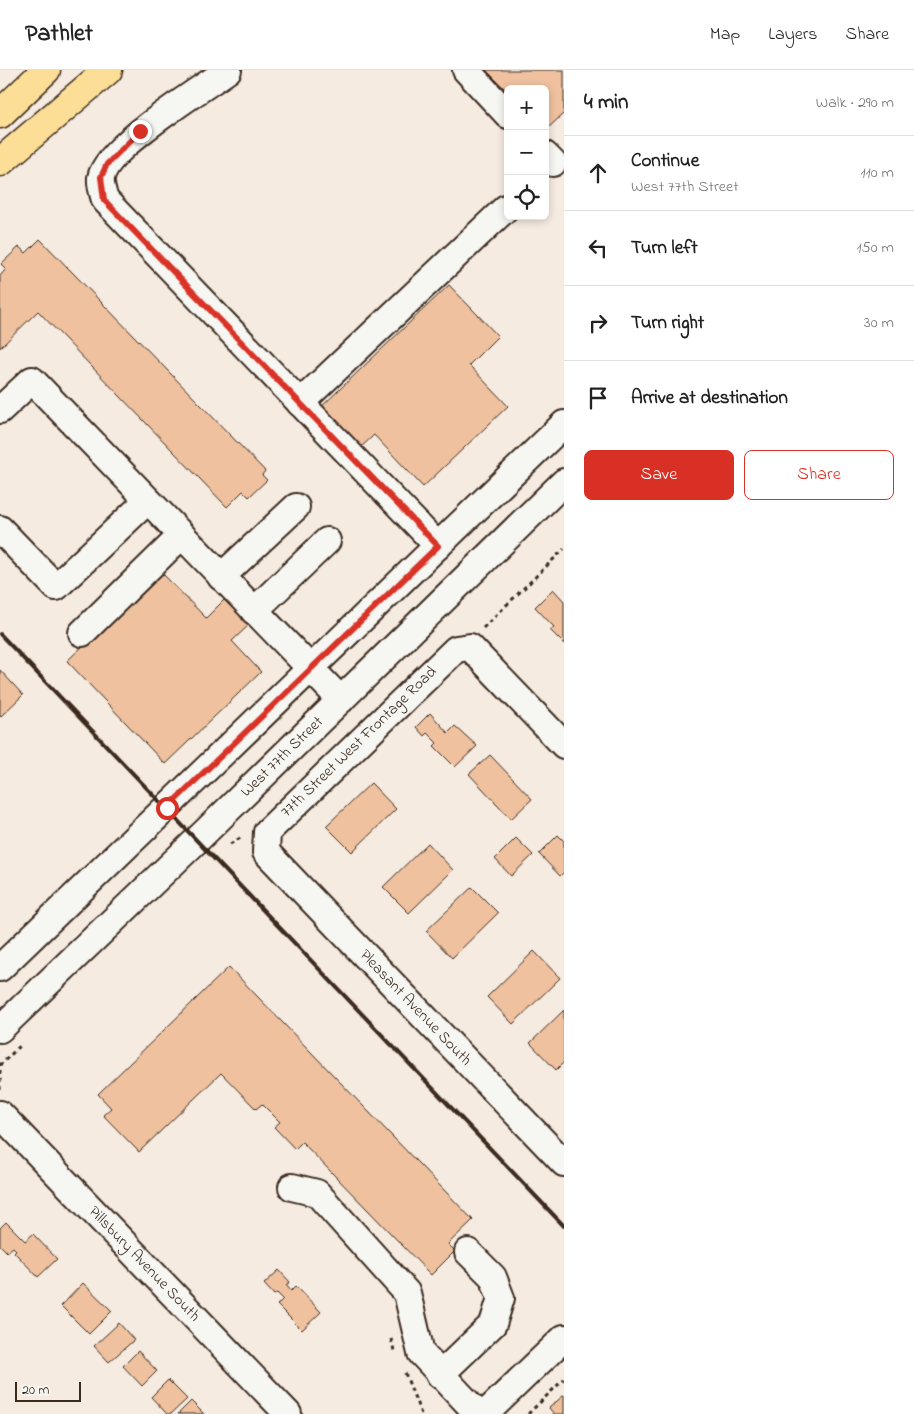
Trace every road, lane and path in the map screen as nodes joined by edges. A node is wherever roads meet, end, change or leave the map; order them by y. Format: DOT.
graph roads {
  1 [pos="46,70"];
  2 [pos="108,70"];
  3 [pos="228,70"];
  4 [pos="466,70"];
  5 [pos="504,111"];
  6 [pos="0,114"];
  7 [pos="0,162"];
  8 [pos="504,210"];
  9 [pos="300,403"];
  10 [pos="0,410"];
  11 [pos="564,424"];
  12 [pos="564,482"];
  13 [pos="147,501"];
  14 [pos="296,507"];
  15 [pos="0,529"];
  16 [pos="181,536"];
  17 [pos="326,540"];
  18 [pos="438,546"];
  19 [pos="564,549"];
  20 [pos="221,577"];
  21 [pos="254,611"];
  22 [pos="82,633"];
  23 [pos="470,647"];
  24 [pos="311,670"];
  25 [pos="341,700"];
  26 [pos="564,745"];
  27 [pos="266,842"];
  28 [pos="226,848"];
  29 [pos="0,968"];
  30 [pos="0,1030"];
  31 [pos="21,1045"];
  32 [pos="0,1090"];
  33 [pos="0,1114"];
  34 [pos="564,1164"];
  35 [pos="292,1187"];
  36 [pos="468,1252"];
  37 [pos="564,1338"];
  38 [pos="440,1375"];
  39 [pos="564,1379"];
  40 [pos="288,1414"];
  41 [pos="478,1414"];
  42 [pos="485,1414"];
  43 [pos="528,1414"];
  1 -- 6 [label="highway"];
  2 -- 7 [label="highway"];
  3 -- 9 [label="street"];
  4 -- 5 [label="street"];
  8 -- 9 [label="street"];
  9 -- 18 [label="street"];
  10 -- 13 [label="street"];
  11 -- 18 [label="street"];
  12 -- 25 [label="street, West 77th Street"];
  13 -- 15 [label="street"];
  13 -- 16 [label="street"];
  14 -- 20 [label="street"];
  16 -- 20 [label="street"];
  16 -- 22 [label="street"];
  17 -- 21 [label="street"];
  18 -- 24 [label="street"];
  19 -- 23 [label="path"];
  20 -- 21 [label="street"];
  21 -- 24 [label="street"];
  23 -- 26 [label="street"];
  23 -- 27 [label="street, 77th Street West Frontage Road"];
  24 -- 25 [label="street"];
  24 -- 29 [label="street"];
  25 -- 30 [label="street, West 77th Street"];
  27 -- 28 [label="path"];
  27 -- 34 [label="street, Pleasant Avenue South"];
  31 -- 32 [label="path"];
  33 -- 40 [label="street, Pillsbury Avenue South"];
  35 -- 38 [label="street"];
  36 -- 38 [label="street"];
  37 -- 42 [label="street"];
  38 -- 41 [label="street"];
  39 -- 43 [label="path"];
}
